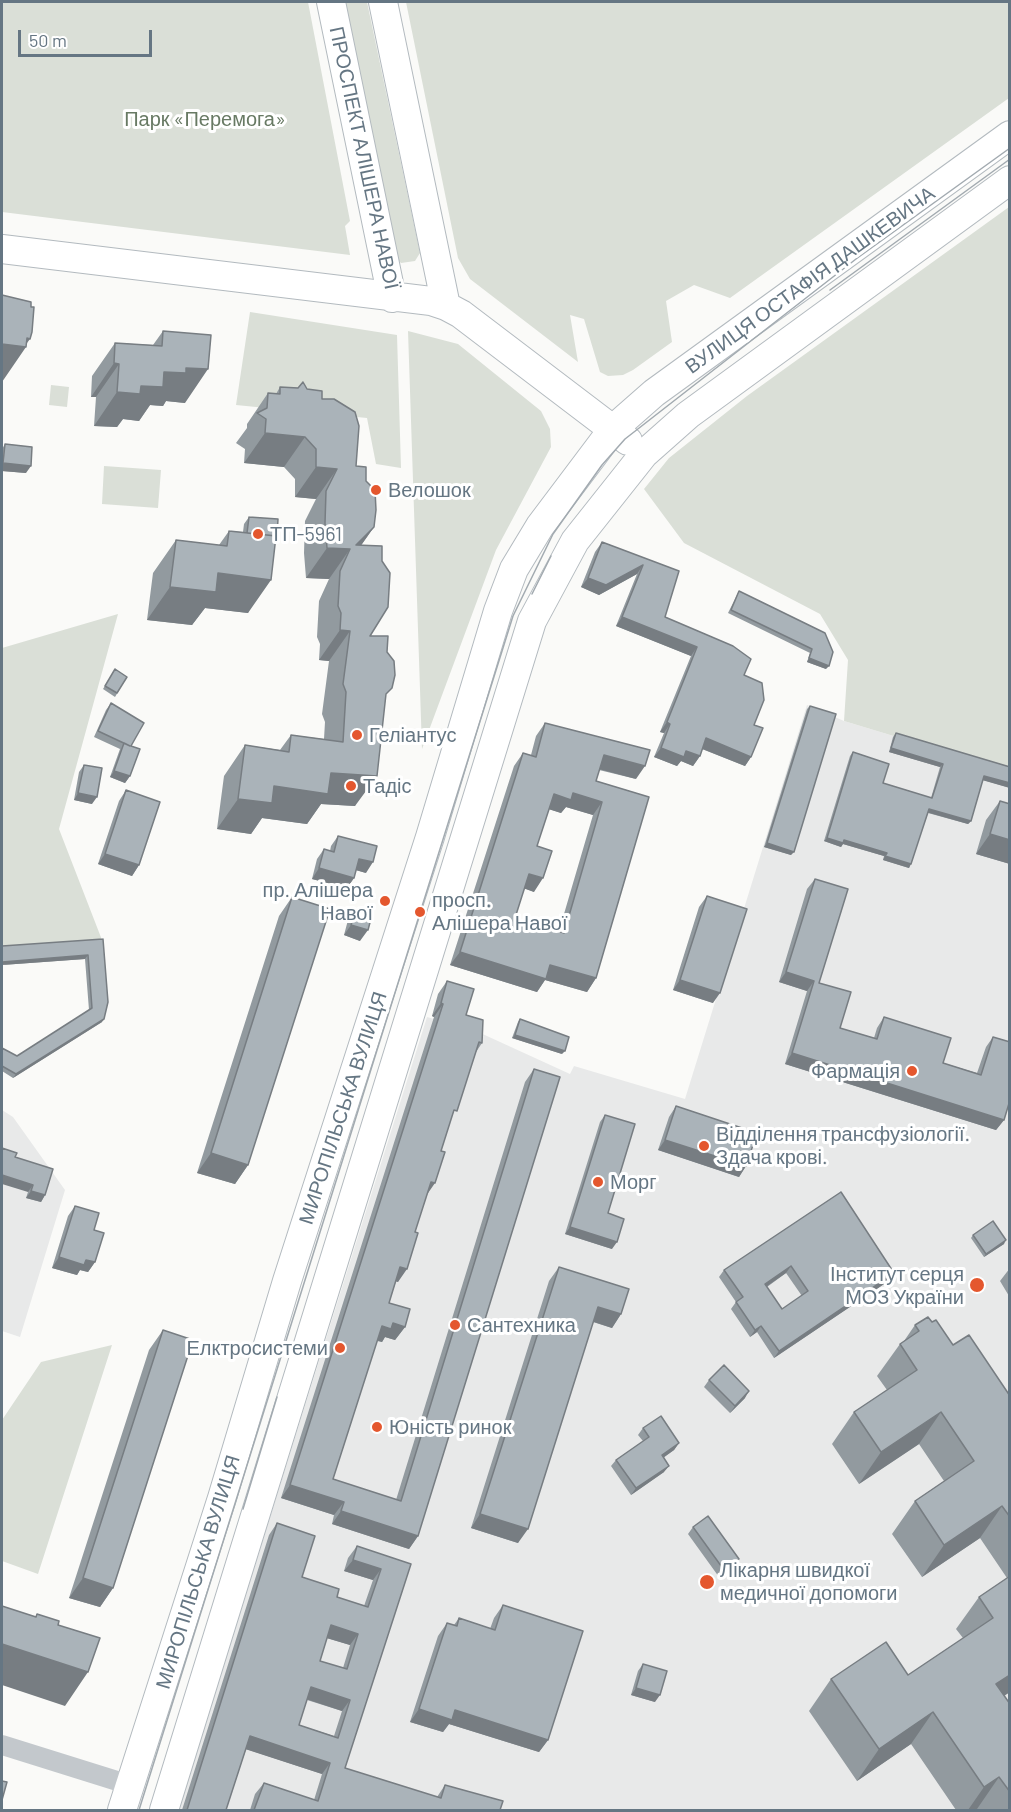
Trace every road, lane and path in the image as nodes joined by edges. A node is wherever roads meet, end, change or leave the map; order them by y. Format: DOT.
graph roads {
  1 [pos="331,2"];
  2 [pos="383,2"];
  3 [pos="1010,135"];
  4 [pos="1010,180"];
  5 [pos="2,249"];
  6 [pos="392,297"];
  7 [pos="446,306"];
  8 [pos="613,429"];
  9 [pos="644,454"];
  10 [pos="2,1746"];
  11 [pos="126,1798"];
  12 [pos="164,1810"];
  1 -- 6 [label="street, ПРОСПЕКТ АЛІШЕРА НАВОЇ"];
  2 -- 7 [label="street"];
  3 -- 8 [label="street, ВУЛИЦЯ ОСТАФІЯ ДАШКЕВИЧА"];
  4 -- 9 [label="street, ВУЛИЦЯ ОСТАФІЯ ДАШКЕВИЧА"];
  5 -- 6 [label="street"];
  6 -- 7 [label="street, ПРОСПЕКТ АЛІШЕРА НАВОЇ"];
  7 -- 8 [label="street, ПРОСПЕКТ АЛІШЕРА НАВОЇ"];
  8 -- 9 [label="street, ПРОСПЕКТ АЛІШЕРА НАВОЇ"];
  8 -- 11 [label="street, МИРОПІЛЬСЬКА ВУЛИЦЯ"];
  9 -- 12 [label="street, МИРОПІЛЬСЬКА ВУЛИЦЯ"];
  10 -- 11 [label="street"];
}
